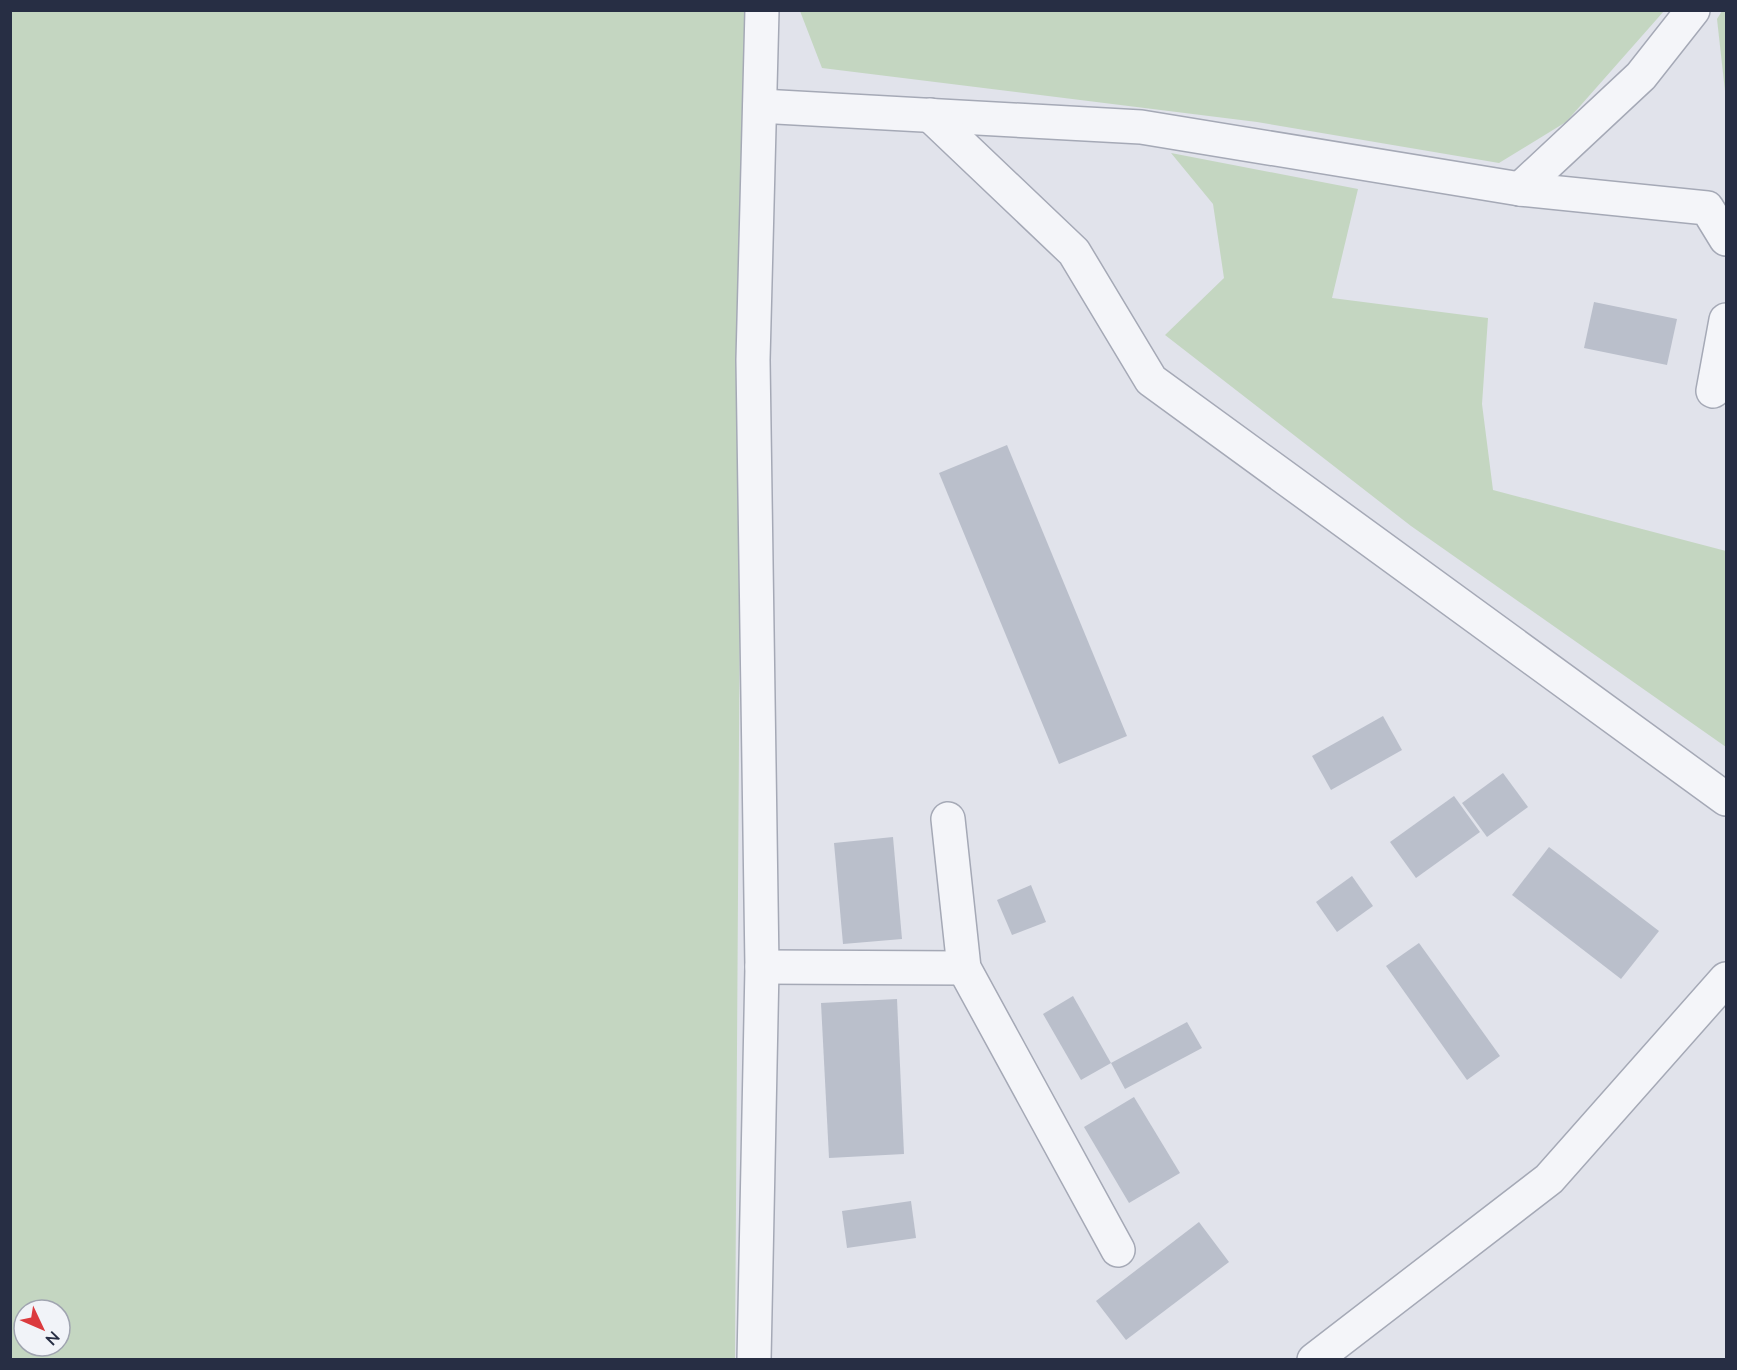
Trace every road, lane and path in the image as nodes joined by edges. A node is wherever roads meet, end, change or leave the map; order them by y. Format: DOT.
graph roads {
  1 [pos="762,10"];
  2 [pos="1693,10"];
  3 [pos="760,106"];
  4 [pos="930,115"];
  5 [pos="1520,189"];
  6 [pos="1726,239"];
  7 [pos="1726,320"];
  8 [pos="1713,391"];
  9 [pos="1726,800"];
  10 [pos="948,819"];
  11 [pos="762,967"];
  12 [pos="964,968"];
  13 [pos="1726,979"];
  14 [pos="1118,1250"];
  15 [pos="754,1359"];
  16 [pos="1314,1359"];
  1 -- 3 [label="street"];
  2 -- 5 [label="street"];
  3 -- 4 [label="street"];
  3 -- 11 [label="street"];
  4 -- 5 [label="street"];
  4 -- 9 [label="street"];
  5 -- 6 [label="street"];
  7 -- 8 [label="street"];
  10 -- 12 [label="street"];
  11 -- 12 [label="street"];
  11 -- 15 [label="street"];
  12 -- 14 [label="street"];
  13 -- 16 [label="street"];
}
